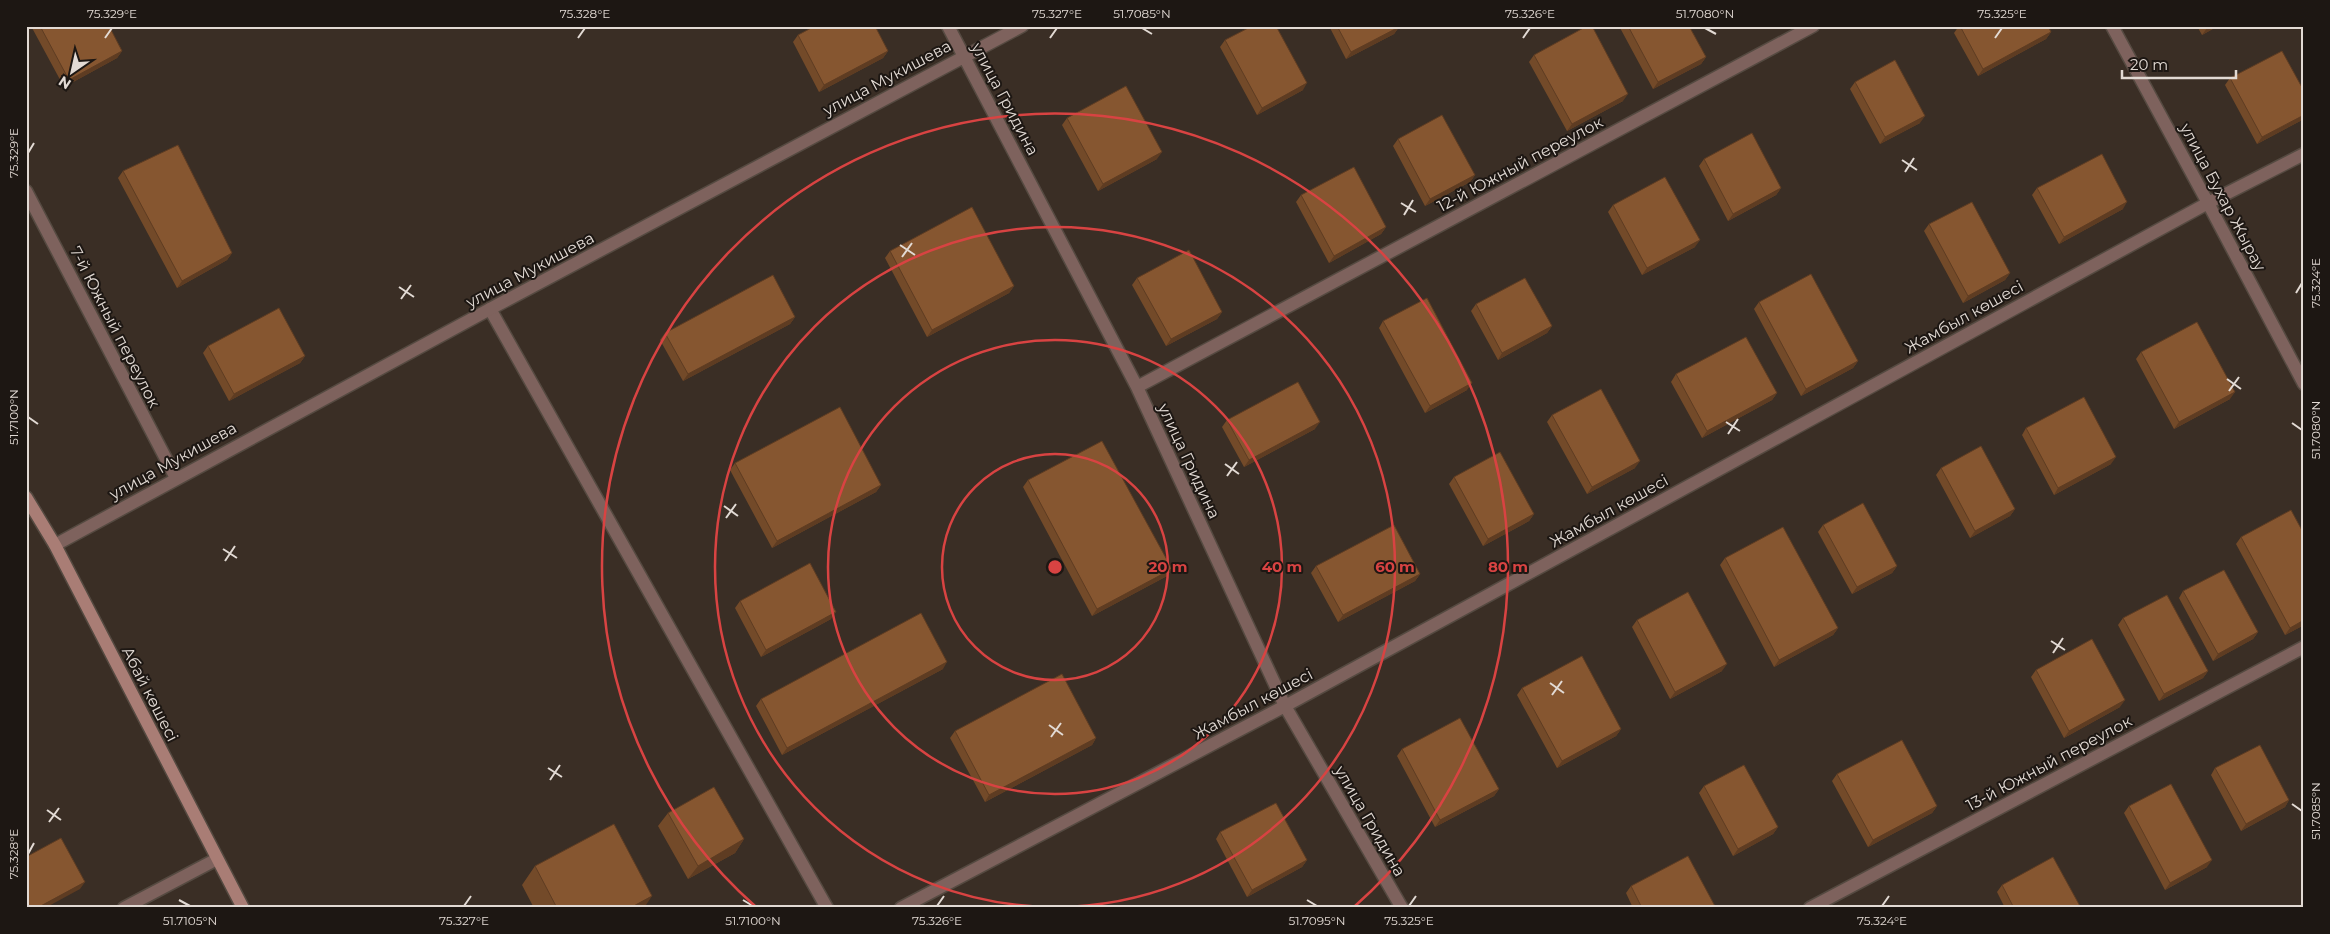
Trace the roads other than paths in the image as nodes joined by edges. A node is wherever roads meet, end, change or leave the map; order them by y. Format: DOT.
graph roads {
  1 [pos="948,26"];
  2 [pos="1022,26"];
  3 [pos="1813,26"];
  4 [pos="2112,26"];
  5 [pos="964,55"];
  6 [pos="2304,154"];
  7 [pos="26,191"];
  8 [pos="2208,202"];
  9 [pos="490,310"];
  10 [pos="2304,384"];
  11 [pos="1137,387"];
  12 [pos="176,478"];
  13 [pos="26,497"];
  14 [pos="55,545"];
  15 [pos="2304,647"];
  16 [pos="1286,706"];
  17 [pos="217,860"];
  18 [pos="124,908"];
  19 [pos="242,908"];
  20 [pos="827,908"];
  21 [pos="901,908"];
  22 [pos="1402,908"];
  23 [pos="1810,908"];
  1 -- 5 [label="street, улица Гридина"];
  2 -- 5 [label="street, улица Мукишева"];
  3 -- 11 [label="street, 12-й Южный переулок"];
  4 -- 8 [label="street, улица Бухар Жырау"];
  5 -- 9 [label="street, улица Мукишева"];
  5 -- 11 [label="street, улица Гридина"];
  6 -- 8 [label="street, Жамбыл көшесі"];
  7 -- 12 [label="street, 7-й Южный переулок"];
  8 -- 10 [label="street, улица Бухар Жырау"];
  8 -- 16 [label="street, Жамбыл көшесі"];
  9 -- 12 [label="street, улица Мукишева"];
  9 -- 20 [label="street"];
  11 -- 16 [label="street, улица Гридина"];
  12 -- 14 [label="street, улица Мукишева"];
  13 -- 14 [label="street, Абай көшесі"];
  14 -- 17 [label="street, Абай көшесі"];
  15 -- 23 [label="street, 13-й Южный переулок"];
  16 -- 21 [label="street, Жамбыл көшесі"];
  16 -- 22 [label="street, улица Гридина"];
  17 -- 18 [label="street"];
  17 -- 19 [label="street, Абай көшесі"];
}
